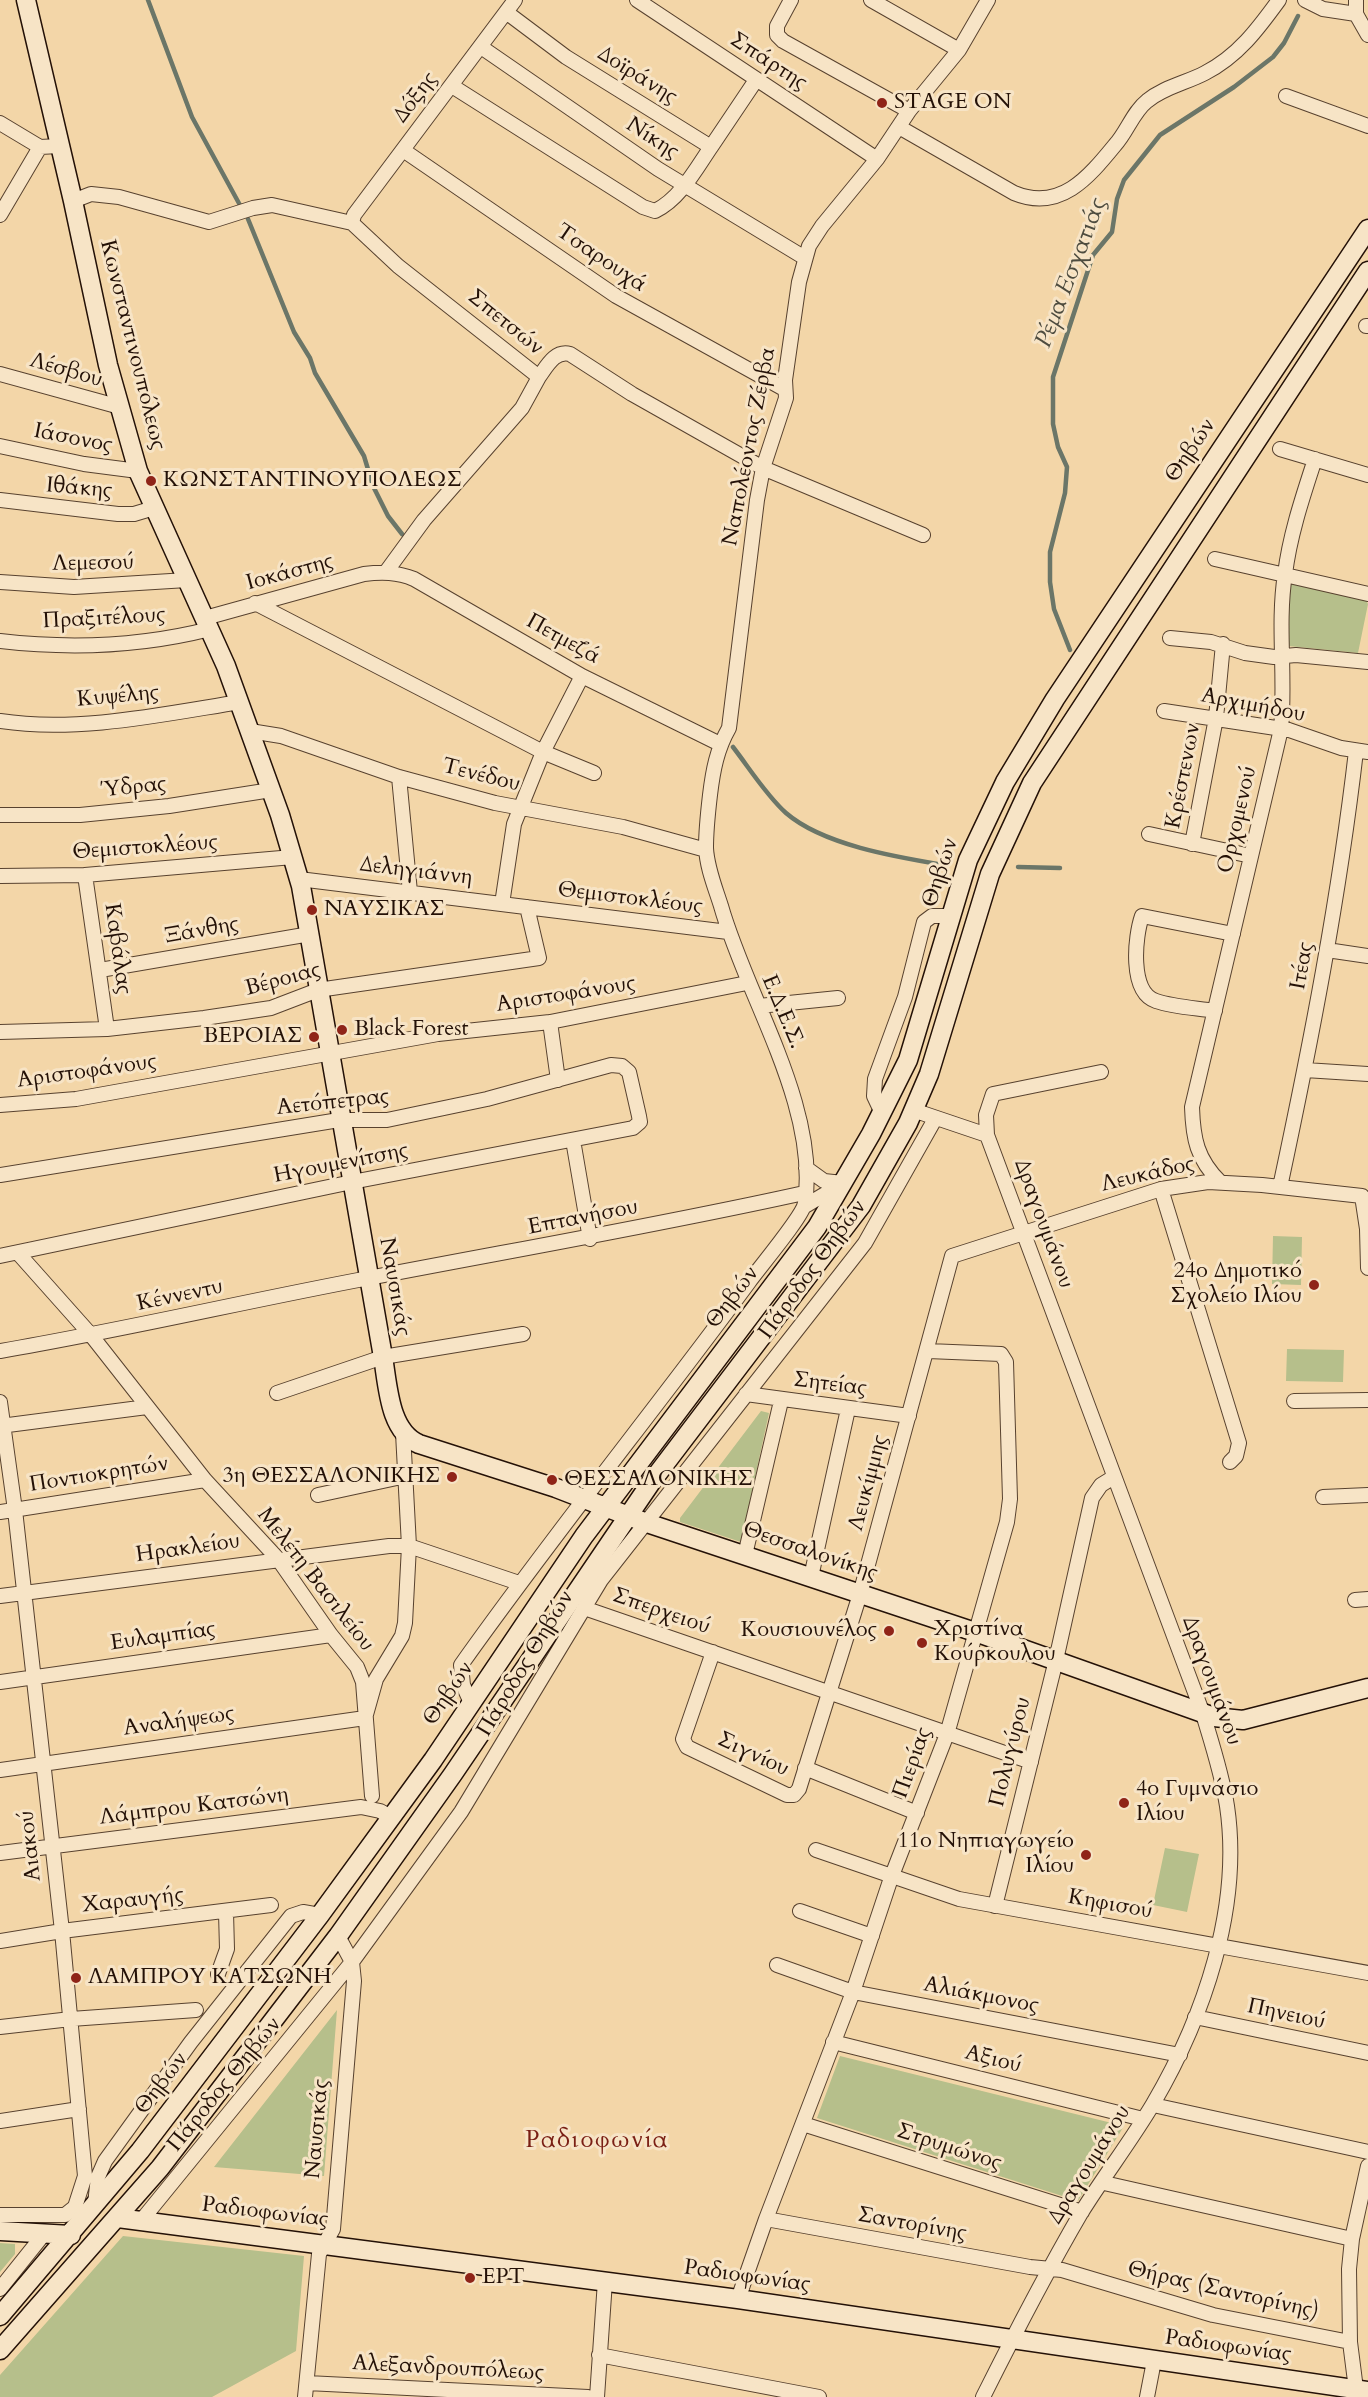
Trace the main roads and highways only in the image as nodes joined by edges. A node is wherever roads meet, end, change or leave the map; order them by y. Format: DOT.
graph roads {
  1 [pos="26,0"];
  2 [pos="1368,229"];
  3 [pos="1368,271"];
  4 [pos="293,857"];
  5 [pos="403,1433"];
  6 [pos="606,1507"];
  7 [pos="636,1519"];
  8 [pos="1368,1688"];
  9 [pos="118,2218"];
  10 [pos="0,2231"];
  11 [pos="71,2235"];
  12 [pos="0,2316"];
  13 [pos="0,2350"];
  14 [pos="1360,2393"];
  1 -- 4 [label="main road, Κωνσταντινουπόλεως"];
  2 -- 6 [label="main road, Θηβών"];
  3 -- 7 [label="main road, Θηβών"];
  4 -- 5 [label="main road, Ναυσικάς"];
  5 -- 6 [label="main road, Θεσσαλονίκης"];
  6 -- 7 [label="main road, Θεσσαλονίκης"];
  6 -- 11 [label="main road, Θηβών"];
  7 -- 8 [label="main road, Θεσσαλονίκης"];
  7 -- 9 [label="main road, Θηβών"];
  9 -- 13 [label="main road, Θηβών"];
  9 -- 14 [label="main road, Ραδιοφωνίας"];
  10 -- 11 [label="main road"];
  11 -- 12 [label="main road, Θηβών"];
}
